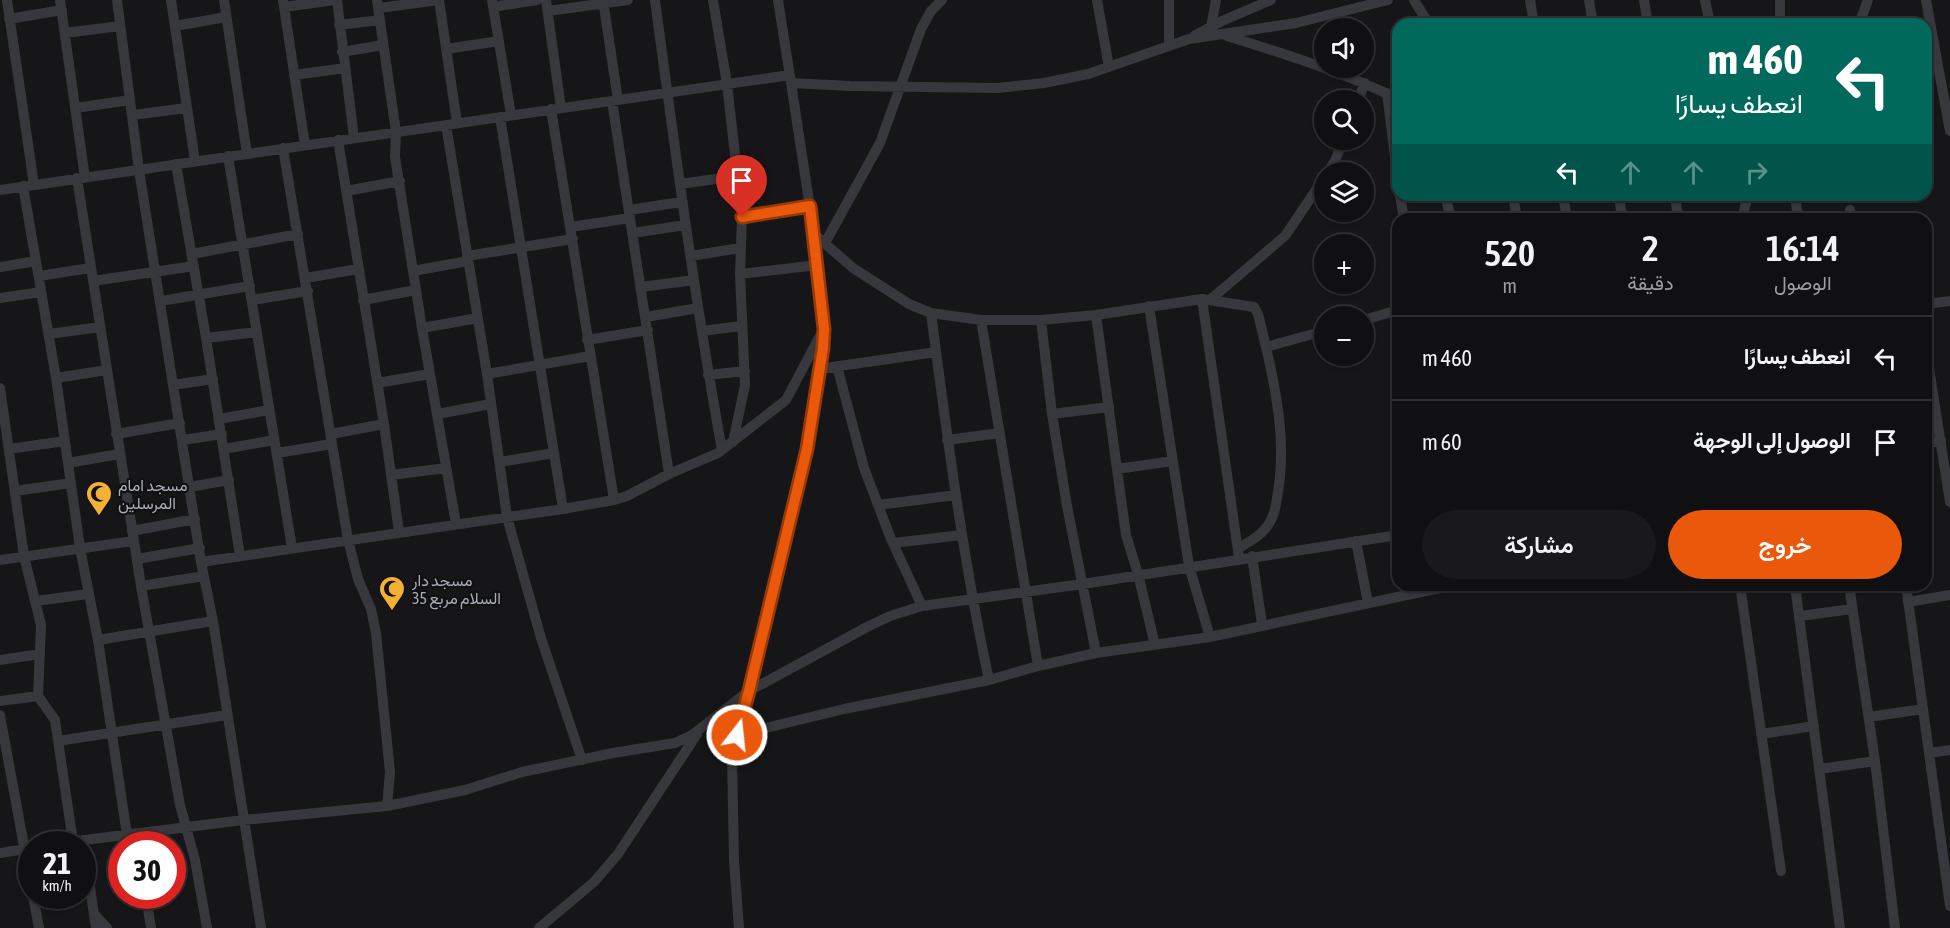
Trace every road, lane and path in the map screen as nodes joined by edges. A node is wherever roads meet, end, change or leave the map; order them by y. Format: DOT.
graph roads {
  1 [pos="117,0"];
  2 [pos="171,0"];
  3 [pos="224,0"];
  4 [pos="336,0"];
  5 [pos="439,0"];
  6 [pos="537,0"];
  7 [pos="628,0"];
  8 [pos="655,0"];
  9 [pos="713,0"];
  10 [pos="778,0"];
  11 [pos="942,0"];
  12 [pos="1097,0"];
  13 [pos="1169,0"];
  14 [pos="1216,0"];
  15 [pos="1271,0"];
  16 [pos="1388,0"];
  17 [pos="1414,0"];
  18 [pos="1530,0"];
  19 [pos="1589,0"];
  20 [pos="1644,0"];
  21 [pos="1706,0"];
  22 [pos="1780,0"];
  23 [pos="1868,0"];
  24 [pos="1926,0"];
  25 [pos="603,2"];
  26 [pos="283,3"];
  27 [pos="493,3"];
  28 [pos="378,4"];
  29 [pos="5,5"];
  30 [pos="61,5"];
  31 [pos="1249,5"];
  32 [pos="547,6"];
  33 [pos="226,17"];
  34 [pos="1426,18"];
  35 [pos="1533,18"];
  36 [pos="1592,18"];
  37 [pos="1647,18"];
  38 [pos="1709,18"];
  39 [pos="1780,18"];
  40 [pos="1861,18"];
  41 [pos="1930,18"];
  42 [pos="9,19"];
  43 [pos="380,20"];
  44 [pos="339,25"];
  45 [pos="1932,25"];
  46 [pos="120,26"];
  47 [pos="175,26"];
  48 [pos="1211,27"];
  49 [pos="65,33"];
  50 [pos="1224,35"];
  51 [pos="1189,39"];
  52 [pos="500,41"];
  53 [pos="383,45"];
  54 [pos="1169,45"];
  55 [pos="446,50"];
  56 [pos="342,52"];
  57 [pos="1109,67"];
  58 [pos="345,68"];
  59 [pos="294,75"];
  60 [pos="1945,78"];
  61 [pos="790,79"];
  62 [pos="1365,82"];
  63 [pos="727,84"];
  64 [pos="901,87"];
  65 [pos="1362,90"];
  66 [pos="667,92"];
  67 [pos="1387,93"];
  68 [pos="1392,96"];
  69 [pos="130,100"];
  70 [pos="615,101"];
  71 [pos="75,108"];
  72 [pos="186,108"];
  73 [pos="556,109"];
  74 [pos="133,115"];
  75 [pos="505,116"];
  76 [pos="451,124"];
  77 [pos="1950,131"];
  78 [pos="396,132"];
  79 [pos="1392,133"];
  80 [pos="354,138"];
  81 [pos="338,140"];
  82 [pos="305,145"];
  83 [pos="283,148"];
  84 [pos="247,154"];
  85 [pos="228,156"];
  86 [pos="195,161"];
  87 [pos="176,164"];
  88 [pos="139,170"];
  89 [pos="737,176"];
  90 [pos="81,178"];
  91 [pos="400,182"];
  92 [pos="680,184"];
  93 [pos="28,186"];
  94 [pos="0,190"];
  95 [pos="346,191"];
  96 [pos="1314,193"];
  97 [pos="681,202"];
  98 [pos="810,206"];
  99 [pos="630,214"];
  100 [pos="742,217"];
  101 [pos="685,225"];
  102 [pos="571,227"];
  103 [pos="633,233"];
  104 [pos="298,234"];
  105 [pos="814,234"];
  106 [pos="573,239"];
  107 [pos="825,243"];
  108 [pos="242,245"];
  109 [pos="521,247"];
  110 [pos="740,248"];
  111 [pos="192,254"];
  112 [pos="691,256"];
  113 [pos="468,259"];
  114 [pos="36,261"];
  115 [pos="818,265"];
  116 [pos="194,266"];
  117 [pos="0,267"];
  118 [pos="90,268"];
  119 [pos="358,269"];
  120 [pos="413,271"];
  121 [pos="156,272"];
  122 [pos="740,274"];
  123 [pos="39,276"];
  124 [pos="306,278"];
  125 [pos="694,280"];
  126 [pos="93,281"];
  127 [pos="250,286"];
  128 [pos="641,287"];
  129 [pos="308,291"];
  130 [pos="416,291"];
  131 [pos="41,292"];
  132 [pos="199,295"];
  133 [pos="0,298"];
  134 [pos="1207,299"];
  135 [pos="252,300"];
  136 [pos="363,300"];
  137 [pos="161,301"];
  138 [pos="1950,301"];
  139 [pos="1932,303"];
  140 [pos="1149,306"];
  141 [pos="698,308"];
  142 [pos="1392,312"];
  143 [pos="931,313"];
  144 [pos="1096,315"];
  145 [pos="646,317"];
  146 [pos="1374,317"];
  147 [pos="478,318"];
  148 [pos="981,320"];
  149 [pos="1041,320"];
  150 [pos="741,326"];
  151 [pos="100,327"];
  152 [pos="422,328"];
  153 [pos="824,329"];
  154 [pos="648,330"];
  155 [pos="702,331"];
  156 [pos="257,332"];
  157 [pos="49,334"];
  158 [pos="1314,334"];
  159 [pos="206,338"];
  160 [pos="587,340"];
  161 [pos="1266,347"];
  162 [pos="936,352"];
  163 [pos="590,356"];
  164 [pos="541,365"];
  165 [pos="837,366"];
  166 [pos="819,369"];
  167 [pos="107,370"];
  168 [pos="745,371"];
  169 [pos="430,374"];
  170 [pos="487,374"];
  171 [pos="708,375"];
  172 [pos="56,378"];
  173 [pos="213,379"];
  174 [pos="377,383"];
  175 [pos="173,385"];
  176 [pos="0,388"];
  177 [pos="491,404"];
  178 [pos="1932,405"];
  179 [pos="1109,407"];
  180 [pos="269,410"];
  181 [pos="437,414"];
  182 [pos="1052,414"];
  183 [pos="2,417"];
  184 [pos="219,418"];
  185 [pos="180,423"];
  186 [pos="384,424"];
  187 [pos="116,434"];
  188 [pos="222,434"];
  189 [pos="1000,434"];
  190 [pos="331,439"];
  191 [pos="183,440"];
  192 [pos="274,440"];
  193 [pos="947,440"];
  194 [pos="1941,440"];
  195 [pos="65,441"];
  196 [pos="733,442"];
  197 [pos="1932,442"];
  198 [pos="224,449"];
  199 [pos="722,450"];
  200 [pos="276,453"];
  201 [pos="555,453"];
  202 [pos="6,454"];
  203 [pos="119,454"];
  204 [pos="1173,461"];
  205 [pos="500,462"];
  206 [pos="68,463"];
  207 [pos="446,468"];
  208 [pos="1117,469"];
  209 [pos="669,474"];
  210 [pos="391,476"];
  211 [pos="229,480"];
  212 [pos="71,483"];
  213 [pos="190,487"];
  214 [pos="15,491"];
  215 [pos="956,495"];
  216 [pos="614,500"];
  217 [pos="1950,502"];
  218 [pos="878,505"];
  219 [pos="563,509"];
  220 [pos="507,517"];
  221 [pos="195,519"];
  222 [pos="456,524"];
  223 [pos="399,532"];
  224 [pos="962,535"];
  225 [pos="133,536"];
  226 [pos="1392,536"];
  227 [pos="348,540"];
  228 [pos="1356,541"];
  229 [pos="893,543"];
  230 [pos="80,548"];
  231 [pos="200,548"];
  232 [pos="292,548"];
  233 [pos="1239,554"];
  234 [pos="24,556"];
  235 [pos="240,556"];
  236 [pos="1252,556"];
  237 [pos="137,559"];
  238 [pos="0,560"];
  239 [pos="201,562"];
  240 [pos="1189,566"];
  241 [pos="1138,574"];
  242 [pos="204,576"];
  243 [pos="1083,584"];
  244 [pos="141,586"];
  245 [pos="1026,591"];
  246 [pos="1425,591"];
  247 [pos="1741,591"];
  248 [pos="1796,591"];
  249 [pos="1850,591"];
  250 [pos="1907,591"];
  251 [pos="88,594"];
  252 [pos="1950,595"];
  253 [pos="972,599"];
  254 [pos="36,601"];
  255 [pos="1908,602"];
  256 [pos="1368,603"];
  257 [pos="922,606"];
  258 [pos="1852,609"];
  259 [pos="1800,616"];
  260 [pos="213,621"];
  261 [pos="1262,624"];
  262 [pos="150,632"];
  263 [pos="1210,637"];
  264 [pos="98,640"];
  265 [pos="1155,645"];
  266 [pos="1096,653"];
  267 [pos="40,654"];
  268 [pos="0,660"];
  269 [pos="1038,666"];
  270 [pos="988,680"];
  271 [pos="749,691"];
  272 [pos="38,696"];
  273 [pos="0,701"];
  274 [pos="1923,709"];
  275 [pos="0,715"];
  276 [pos="227,715"];
  277 [pos="1869,717"];
  278 [pos="166,725"];
  279 [pos="702,726"];
  280 [pos="1814,726"];
  281 [pos="111,732"];
  282 [pos="1761,734"];
  283 [pos="737,735"];
  284 [pos="58,741"];
  285 [pos="3,749"];
  286 [pos="1950,750"];
  287 [pos="1929,753"];
  288 [pos="582,760"];
  289 [pos="1875,761"];
  290 [pos="1820,769"];
  291 [pos="387,806"];
  292 [pos="243,820"];
  293 [pos="186,827"];
  294 [pos="23,831"];
  295 [pos="76,831"];
  296 [pos="132,831"];
  297 [pos="167,831"];
  298 [pos="18,850"];
  299 [pos="0,853"];
  300 [pos="1781,871"];
  301 [pos="1950,906"];
  302 [pos="35,909"];
  303 [pos="93,909"];
  304 [pos="148,909"];
  305 [pos="94,914"];
  306 [pos="39,928"];
  307 [pos="96,928"];
  308 [pos="107,928"];
  309 [pos="151,928"];
  310 [pos="207,928"];
  311 [pos="261,928"];
  312 [pos="540,928"];
  313 [pos="739,928"];
  314 [pos="1840,928"];
  315 [pos="1895,928"];
  1 -- 46 [label="street"];
  2 -- 47 [label="street"];
  3 -- 33 [label="street"];
  4 -- 26 [label="street"];
  4 -- 44 [label="street"];
  5 -- 28 [label="street"];
  5 -- 55 [label="street"];
  6 -- 27 [label="street"];
  7 -- 25 [label="street"];
  8 -- 66 [label="street"];
  9 -- 63 [label="street"];
  10 -- 61 [label="street"];
  11 -- 64 [label="street"];
  12 -- 57 [label="street"];
  13 -- 54 [label="street"];
  14 -- 48 [label="street"];
  15 -- 31 [label="street"];
  16 -- 50 [label="street"];
  17 -- 34 [label="street"];
  18 -- 35 [label="street"];
  19 -- 36 [label="street"];
  20 -- 37 [label="street"];
  21 -- 38 [label="street"];
  22 -- 39 [label="street"];
  23 -- 40 [label="street"];
  24 -- 41 [label="street"];
  25 -- 32 [label="street"];
  25 -- 70 [label="street"];
  26 -- 59 [label="street"];
  27 -- 52 [label="street"];
  28 -- 43 [label="street"];
  29 -- 42 [label="street"];
  30 -- 42 [label="street"];
  30 -- 49 [label="street"];
  31 -- 48 [label="street"];
  32 -- 73 [label="street"];
  33 -- 47 [label="street"];
  33 -- 84 [label="street"];
  42 -- 93 [label="street"];
  43 -- 44 [label="street"];
  43 -- 53 [label="street"];
  44 -- 56 [label="street"];
  45 -- 60 [label="street"];
  46 -- 49 [label="street"];
  46 -- 69 [label="street"];
  47 -- 72 [label="street"];
  48 -- 51 [label="street"];
  49 -- 71 [label="street"];
  50 -- 51 [label="street"];
  50 -- 62 [label="street"];
  51 -- 54 [label="street"];
  52 -- 55 [label="street"];
  52 -- 75 [label="street"];
  53 -- 56 [label="street"];
  53 -- 78 [label="street"];
  54 -- 57 [label="street"];
  55 -- 76 [label="street"];
  56 -- 58 [label="street"];
  57 -- 64 [label="street"];
  58 -- 59 [label="street"];
  58 -- 80 [label="street"];
  59 -- 82 [label="street"];
  60 -- 77 [label="street"];
  61 -- 63 [label="street"];
  61 -- 64 [label="street"];
  61 -- 98 [label="street"];
  62 -- 65 [label="street"];
  62 -- 67 [label="street"];
  63 -- 66 [label="street"];
  63 -- 89 [label="street"];
  64 -- 107 [label="street"];
  66 -- 70 [label="street"];
  66 -- 92 [label="street"];
  67 -- 68 [label="street"];
  67 -- 79 [label="street"];
  69 -- 71 [label="street"];
  69 -- 74 [label="street"];
  70 -- 73 [label="street"];
  70 -- 99 [label="street"];
  71 -- 90 [label="street"];
  72 -- 74 [label="street"];
  72 -- 86 [label="street"];
  73 -- 75 [label="street"];
  73 -- 102 [label="street"];
  74 -- 88 [label="street"];
  75 -- 76 [label="street"];
  75 -- 109 [label="street"];
  76 -- 78 [label="street"];
  76 -- 113 [label="street"];
  78 -- 80 [label="street"];
  78 -- 91 [label="street"];
  80 -- 81 [label="street"];
  81 -- 82 [label="street"];
  81 -- 95 [label="street"];
  82 -- 83 [label="street"];
  83 -- 84 [label="street"];
  83 -- 104 [label="street"];
  84 -- 85 [label="street"];
  85 -- 86 [label="street"];
  85 -- 108 [label="street"];
  86 -- 87 [label="street"];
  87 -- 88 [label="street"];
  87 -- 111 [label="street"];
  88 -- 90 [label="street"];
  88 -- 121 [label="street"];
  89 -- 92 [label="street"];
  89 -- 100 [label="street"];
  90 -- 93 [label="street"];
  90 -- 118 [label="street"];
  91 -- 95 [label="street"];
  91 -- 120 [label="street"];
  92 -- 97 [label="street"];
  93 -- 94 [label="street"];
  93 -- 114 [label="street"];
  95 -- 119 [label="street"];
  96 -- 134 [label="street"];
  97 -- 99 [label="street"];
  97 -- 101 [label="street"];
  98 -- 100 [label="street"];
  98 -- 105 [label="street"];
  99 -- 102 [label="street"];
  99 -- 103 [label="street"];
  100 -- 110 [label="street"];
  101 -- 103 [label="street"];
  101 -- 112 [label="street"];
  102 -- 106 [label="street"];
  103 -- 128 [label="street"];
  104 -- 108 [label="street"];
  104 -- 124 [label="street"];
  105 -- 107 [label="street"];
  105 -- 115 [label="street"];
  106 -- 109 [label="street"];
  106 -- 160 [label="street"];
  107 -- 143 [label="street"];
  108 -- 111 [label="street"];
  108 -- 127 [label="street"];
  109 -- 113 [label="street"];
  109 -- 164 [label="street"];
  110 -- 112 [label="street"];
  110 -- 122 [label="street"];
  111 -- 116 [label="street"];
  112 -- 125 [label="street"];
  113 -- 120 [label="street"];
  113 -- 147 [label="street"];
  114 -- 117 [label="street"];
  114 -- 123 [label="street"];
  115 -- 122 [label="street"];
  115 -- 153 [label="street"];
  116 -- 121 [label="street"];
  116 -- 132 [label="street"];
  118 -- 123 [label="street"];
  118 -- 126 [label="street"];
  119 -- 124 [label="street"];
  119 -- 136 [label="street"];
  120 -- 130 [label="street"];
  121 -- 126 [label="street"];
  121 -- 137 [label="street"];
  122 -- 150 [label="street"];
  123 -- 131 [label="street"];
  124 -- 129 [label="street"];
  125 -- 128 [label="street"];
  125 -- 141 [label="street"];
  126 -- 151 [label="street"];
  127 -- 132 [label="street"];
  127 -- 135 [label="street"];
  128 -- 145 [label="street"];
  129 -- 135 [label="street"];
  129 -- 190 [label="street"];
  130 -- 136 [label="street"];
  130 -- 152 [label="street"];
  131 -- 133 [label="street"];
  131 -- 157 [label="street"];
  132 -- 137 [label="street"];
  132 -- 159 [label="street"];
  134 -- 140 [label="street"];
  134 -- 161 [label="street"];
  134 -- 233 [label="street"];
  135 -- 156 [label="street"];
  136 -- 174 [label="street"];
  137 -- 175 [label="street"];
  138 -- 139 [label="street"];
  140 -- 144 [label="street"];
  140 -- 204 [label="street"];
  141 -- 145 [label="street"];
  141 -- 155 [label="street"];
  142 -- 146 [label="street"];
  143 -- 148 [label="street"];
  143 -- 162 [label="street"];
  144 -- 149 [label="street"];
  144 -- 179 [label="street"];
  145 -- 154 [label="street"];
  147 -- 152 [label="street"];
  147 -- 170 [label="street"];
  148 -- 149 [label="street"];
  148 -- 189 [label="street"];
  149 -- 182 [label="street"];
  150 -- 155 [label="street"];
  150 -- 168 [label="street"];
  151 -- 157 [label="street"];
  151 -- 167 [label="street"];
  152 -- 169 [label="street"];
  153 -- 166 [label="street"];
  153 -- 196 [label="street"];
  154 -- 160 [label="street"];
  154 -- 209 [label="street"];
  155 -- 171 [label="street"];
  156 -- 159 [label="street"];
  156 -- 180 [label="street"];
  157 -- 172 [label="street"];
  158 -- 161 [label="street"];
  159 -- 173 [label="street"];
  160 -- 163 [label="street"];
  161 -- 233 [label="street"];
  162 -- 165 [label="street"];
  162 -- 193 [label="street"];
  163 -- 164 [label="street"];
  163 -- 216 [label="street"];
  164 -- 170 [label="street"];
  164 -- 201 [label="street"];
  165 -- 166 [label="street"];
  165 -- 218 [label="street"];
  166 -- 271 [label="street"];
  167 -- 172 [label="street"];
  167 -- 187 [label="street"];
  168 -- 171 [label="street"];
  168 -- 196 [label="street"];
  169 -- 174 [label="street"];
  169 -- 181 [label="street"];
  170 -- 177 [label="street"];
  171 -- 199 [label="street"];
  172 -- 195 [label="street"];
  173 -- 175 [label="street"];
  173 -- 184 [label="street"];
  174 -- 186 [label="street"];
  175 -- 185 [label="street"];
  176 -- 183 [label="street"];
  177 -- 181 [label="street"];
  177 -- 205 [label="street"];
  178 -- 194 [label="street"];
  179 -- 182 [label="street"];
  179 -- 208 [label="street"];
  180 -- 184 [label="street"];
  180 -- 192 [label="street"];
  181 -- 207 [label="street"];
  182 -- 243 [label="street"];
  183 -- 202 [label="street"];
  184 -- 188 [label="street"];
  185 -- 187 [label="street"];
  185 -- 191 [label="street"];
  186 -- 190 [label="street"];
  186 -- 210 [label="street"];
  187 -- 203 [label="street"];
  188 -- 191 [label="street"];
  188 -- 198 [label="street"];
  189 -- 193 [label="street"];
  189 -- 245 [label="street"];
  190 -- 200 [label="street"];
  190 -- 227 [label="street"];
  191 -- 213 [label="street"];
  192 -- 198 [label="street"];
  192 -- 200 [label="street"];
  193 -- 215 [label="street"];
  194 -- 197 [label="street"];
  194 -- 217 [label="street"];
  195 -- 202 [label="street"];
  195 -- 206 [label="street"];
  196 -- 199 [label="street"];
  198 -- 211 [label="street"];
  199 -- 209 [label="street"];
  200 -- 232 [label="street"];
  201 -- 205 [label="street"];
  201 -- 219 [label="street"];
  202 -- 214 [label="street"];
  203 -- 206 [label="street"];
  203 -- 225 [label="street"];
  204 -- 208 [label="street"];
  204 -- 240 [label="street"];
  205 -- 220 [label="street"];
  206 -- 212 [label="street"];
  207 -- 210 [label="street"];
  207 -- 222 [label="street"];
  208 -- 241 [label="street"];
  209 -- 216 [label="street"];
  210 -- 223 [label="street"];
  211 -- 213 [label="street"];
  211 -- 235 [label="street"];
  212 -- 214 [label="street"];
  212 -- 230 [label="street"];
  213 -- 221 [label="street"];
  214 -- 234 [label="street"];
  215 -- 218 [label="street"];
  215 -- 224 [label="street"];
  216 -- 219 [label="street"];
  218 -- 229 [label="street"];
  219 -- 220 [label="street"];
  220 -- 222 [label="street"];
  220 -- 288 [label="street"];
  221 -- 225 [label="street"];
  221 -- 231 [label="street"];
  222 -- 223 [label="street"];
  223 -- 227 [label="street"];
  224 -- 229 [label="street"];
  224 -- 253 [label="street"];
  225 -- 230 [label="street"];
  225 -- 237 [label="street"];
  226 -- 228 [label="street"];
  227 -- 232 [label="street"];
  227 -- 291 [label="street"];
  228 -- 236 [label="street"];
  228 -- 256 [label="street"];
  229 -- 257 [label="street"];
  230 -- 234 [label="street"];
  230 -- 251 [label="street"];
  231 -- 237 [label="street"];
  231 -- 239 [label="street"];
  232 -- 235 [label="street"];
  233 -- 236 [label="street"];
  233 -- 240 [label="street"];
  234 -- 238 [label="street"];
  234 -- 254 [label="street"];
  235 -- 239 [label="street"];
  236 -- 261 [label="street"];
  237 -- 244 [label="street"];
  239 -- 242 [label="street"];
  240 -- 241 [label="street"];
  240 -- 263 [label="street"];
  241 -- 243 [label="street"];
  241 -- 265 [label="street"];
  242 -- 244 [label="street"];
  242 -- 260 [label="street"];
  243 -- 245 [label="street"];
  243 -- 266 [label="street"];
  244 -- 262 [label="street"];
  245 -- 253 [label="street"];
  245 -- 269 [label="street"];
  246 -- 256 [label="street"];
  247 -- 282 [label="street"];
  248 -- 259 [label="street"];
  249 -- 258 [label="street"];
  250 -- 255 [label="street"];
  251 -- 254 [label="street"];
  251 -- 264 [label="street"];
  252 -- 255 [label="street"];
  253 -- 257 [label="street"];
  253 -- 270 [label="street"];
  254 -- 267 [label="street"];
  255 -- 274 [label="street"];
  256 -- 261 [label="street"];
  257 -- 271 [label="street"];
  258 -- 259 [label="street"];
  258 -- 277 [label="street"];
  259 -- 280 [label="street"];
  260 -- 262 [label="street"];
  260 -- 276 [label="street"];
  261 -- 263 [label="street"];
  262 -- 264 [label="street"];
  262 -- 278 [label="street"];
  263 -- 265 [label="street"];
  264 -- 281 [label="street"];
  265 -- 266 [label="street"];
  266 -- 269 [label="street"];
  267 -- 268 [label="street"];
  267 -- 272 [label="street"];
  269 -- 270 [label="street"];
  270 -- 283 [label="street"];
  271 -- 279 [label="street"];
  271 -- 283 [label="street"];
  272 -- 273 [label="street"];
  272 -- 284 [label="street"];
  274 -- 277 [label="street"];
  274 -- 287 [label="street"];
  275 -- 285 [label="street"];
  276 -- 278 [label="street"];
  276 -- 292 [label="street"];
  277 -- 289 [label="street"];
  278 -- 281 [label="street"];
  278 -- 293 [label="street"];
  279 -- 288 [label="street"];
  279 -- 312 [label="street"];
  280 -- 282 [label="street"];
  280 -- 290 [label="street"];
  281 -- 284 [label="street"];
  281 -- 296 [label="street"];
  282 -- 300 [label="street"];
  283 -- 313 [label="street"];
  284 -- 295 [label="street"];
  285 -- 294 [label="street"];
  286 -- 287 [label="street"];
  287 -- 301 [label="street"];
  288 -- 291 [label="street"];
  289 -- 290 [label="street"];
  289 -- 315 [label="street"];
  290 -- 314 [label="street"];
  291 -- 292 [label="street"];
  292 -- 293 [label="street"];
  292 -- 311 [label="street"];
  293 -- 297 [label="street"];
  293 -- 310 [label="street"];
  298 -- 299 [label="street"];
  302 -- 306 [label="street"];
  303 -- 305 [label="street"];
  304 -- 309 [label="street"];
  305 -- 307 [label="street"];
  305 -- 308 [label="street"];
}
